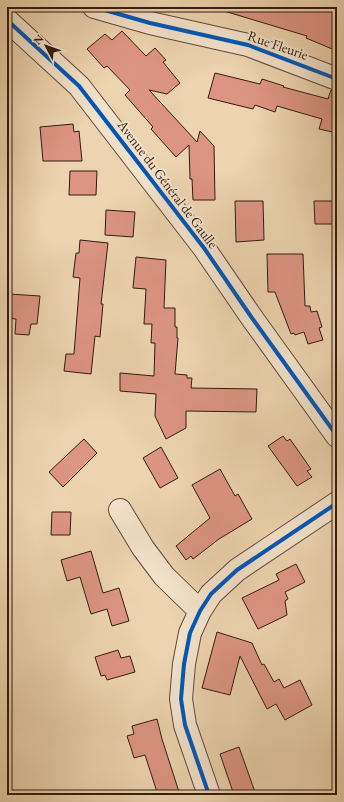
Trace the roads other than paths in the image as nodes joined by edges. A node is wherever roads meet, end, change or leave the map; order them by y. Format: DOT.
graph roads {
  1 [pos="94,7"];
  2 [pos="7,20"];
  3 [pos="337,79"];
  4 [pos="337,436"];
  5 [pos="337,503"];
  6 [pos="120,510"];
  7 [pos="200,611"];
  8 [pos="209,795"];
  1 -- 3 [label="street, Rue Fleurie"];
  2 -- 4 [label="street, Avenue du Général de Gaulle"];
  5 -- 7 [label="street"];
  6 -- 7 [label="street"];
  7 -- 8 [label="street"];
}
